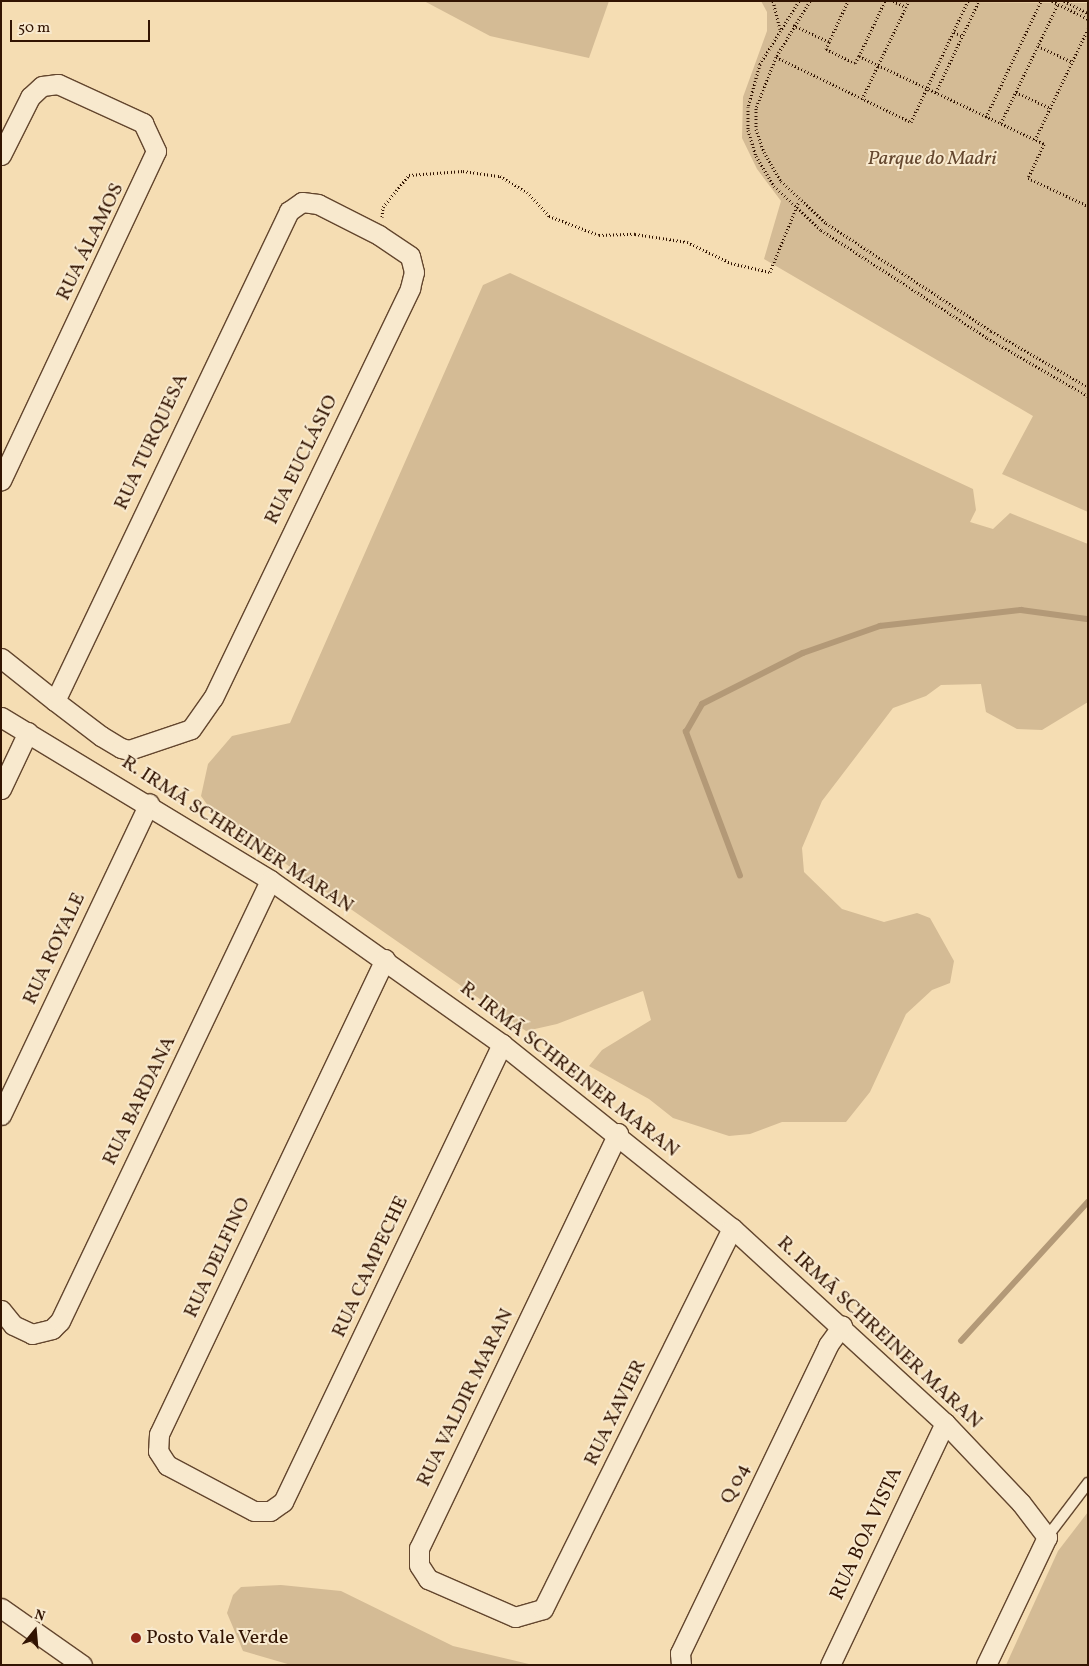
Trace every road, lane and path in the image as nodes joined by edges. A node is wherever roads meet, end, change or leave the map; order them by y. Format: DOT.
graph roads {
  1 [pos="773,1"];
  2 [pos="799,1"];
  3 [pos="810,1"];
  4 [pos="848,1"];
  5 [pos="885,1"];
  6 [pos="893,1"];
  7 [pos="909,1"];
  8 [pos="968,1"];
  9 [pos="979,1"];
  10 [pos="1041,1"];
  11 [pos="1052,1"];
  12 [pos="1064,1"];
  13 [pos="1058,4"];
  14 [pos="906,7"];
  15 [pos="1088,13"];
  16 [pos="1088,19"];
  17 [pos="793,24"];
  18 [pos="1088,28"];
  19 [pos="781,30"];
  20 [pos="954,32"];
  21 [pos="963,36"];
  22 [pos="829,42"];
  23 [pos="1038,46"];
  24 [pos="859,56"];
  25 [pos="776,57"];
  26 [pos="1072,62"];
  27 [pos="878,65"];
  28 [pos="927,88"];
  29 [pos="936,92"];
  30 [pos="1016,92"];
  31 [pos="862,99"];
  32 [pos="1050,108"];
  33 [pos="986,117"];
  34 [pos="1001,123"];
  35 [pos="1035,140"];
  36 [pos="1,156"];
  37 [pos="799,201"];
  38 [pos="295,205"];
  39 [pos="1088,206"];
  40 [pos="794,208"];
  41 [pos="379,235"];
  42 [pos="1088,386"];
  43 [pos="1088,396"];
  44 [pos="1,480"];
  45 [pos="1,658"];
  46 [pos="55,701"];
  47 [pos="1,717"];
  48 [pos="28,732"];
  49 [pos="1,790"];
  50 [pos="149,803"];
  51 [pos="270,880"];
  52 [pos="385,960"];
  53 [pos="502,1044"];
  54 [pos="1,1115"];
  55 [pos="618,1134"];
  56 [pos="732,1228"];
  57 [pos="1,1310"];
  58 [pos="842,1326"];
  59 [pos="944,1423"];
  60 [pos="1088,1483"];
  61 [pos="277,1507"];
  62 [pos="1047,1537"];
  63 [pos="1,1608"];
  64 [pos="534,1614"];
  65 [pos="82,1665"];
  66 [pos="681,1665"];
  67 [pos="830,1665"];
  68 [pos="986,1665"];
  1 -- 19 [label="path"];
  2 -- 19 [label="path"];
  3 -- 17 [label="path"];
  4 -- 22 [label="path"];
  5 -- 24 [label="path"];
  6 -- 14 [label="path"];
  7 -- 14 [label="path"];
  8 -- 20 [label="path"];
  9 -- 21 [label="path"];
  10 -- 33 [label="path"];
  11 -- 13 [label="path"];
  12 -- 15 [label="path"];
  13 -- 16 [label="path"];
  13 -- 23 [label="path"];
  14 -- 27 [label="path"];
  17 -- 22 [label="path"];
  17 -- 25 [label="path"];
  18 -- 26 [label="path"];
  19 -- 40 [label="path"];
  20 -- 21 [label="path"];
  20 -- 28 [label="path"];
  21 -- 29 [label="path"];
  22 -- 24 [label="path"];
  23 -- 26 [label="path"];
  23 -- 30 [label="path"];
  24 -- 27 [label="path"];
  25 -- 31 [label="path"];
  25 -- 37 [label="path"];
  26 -- 32 [label="path"];
  27 -- 28 [label="path"];
  27 -- 31 [label="path"];
  28 -- 29 [label="path"];
  28 -- 31 [label="path"];
  29 -- 33 [label="path"];
  30 -- 32 [label="path"];
  30 -- 34 [label="path"];
  32 -- 35 [label="path"];
  33 -- 34 [label="path"];
  34 -- 35 [label="path"];
  35 -- 39 [label="path"];
  36 -- 44 [label="street, RUA ÁLAMOS"];
  37 -- 40 [label="path"];
  37 -- 42 [label="path"];
  38 -- 41 [label="street, RUA EUCLÁSIO"];
  38 -- 46 [label="street, RUA TURQUESA"];
  40 -- 41 [label="path"];
  40 -- 43 [label="path"];
  41 -- 46 [label="street, RUA EUCLÁSIO"];
  45 -- 46 [label="street"];
  47 -- 48 [label="street, R. IRMÃ SCHREINER MARAN"];
  48 -- 49 [label="street"];
  48 -- 50 [label="street, R. IRMÃ SCHREINER MARAN"];
  50 -- 51 [label="street, R. IRMÃ SCHREINER MARAN"];
  50 -- 54 [label="street, RUA ROYALE"];
  51 -- 52 [label="street, R. IRMÃ SCHREINER MARAN"];
  51 -- 57 [label="street, RUA BARDANA"];
  52 -- 53 [label="street, R. IRMÃ SCHREINER MARAN"];
  52 -- 61 [label="street, RUA DELFINO"];
  53 -- 55 [label="street, R. IRMÃ SCHREINER MARAN"];
  53 -- 61 [label="street, RUA CAMPECHE"];
  55 -- 56 [label="street, R. IRMÃ SCHREINER MARAN"];
  55 -- 64 [label="street, RUA VALDIR MARAN"];
  56 -- 58 [label="street, R. IRMÃ SCHREINER MARAN"];
  56 -- 64 [label="street, RUA XAVIER"];
  58 -- 59 [label="street, R. IRMÃ SCHREINER MARAN"];
  58 -- 66 [label="street, Q 04"];
  59 -- 62 [label="street, R. IRMÃ SCHREINER MARAN"];
  59 -- 67 [label="street, RUA BOA VISTA"];
  60 -- 62 [label="lane"];
  62 -- 68 [label="street"];
  63 -- 65 [label="street"];
}
